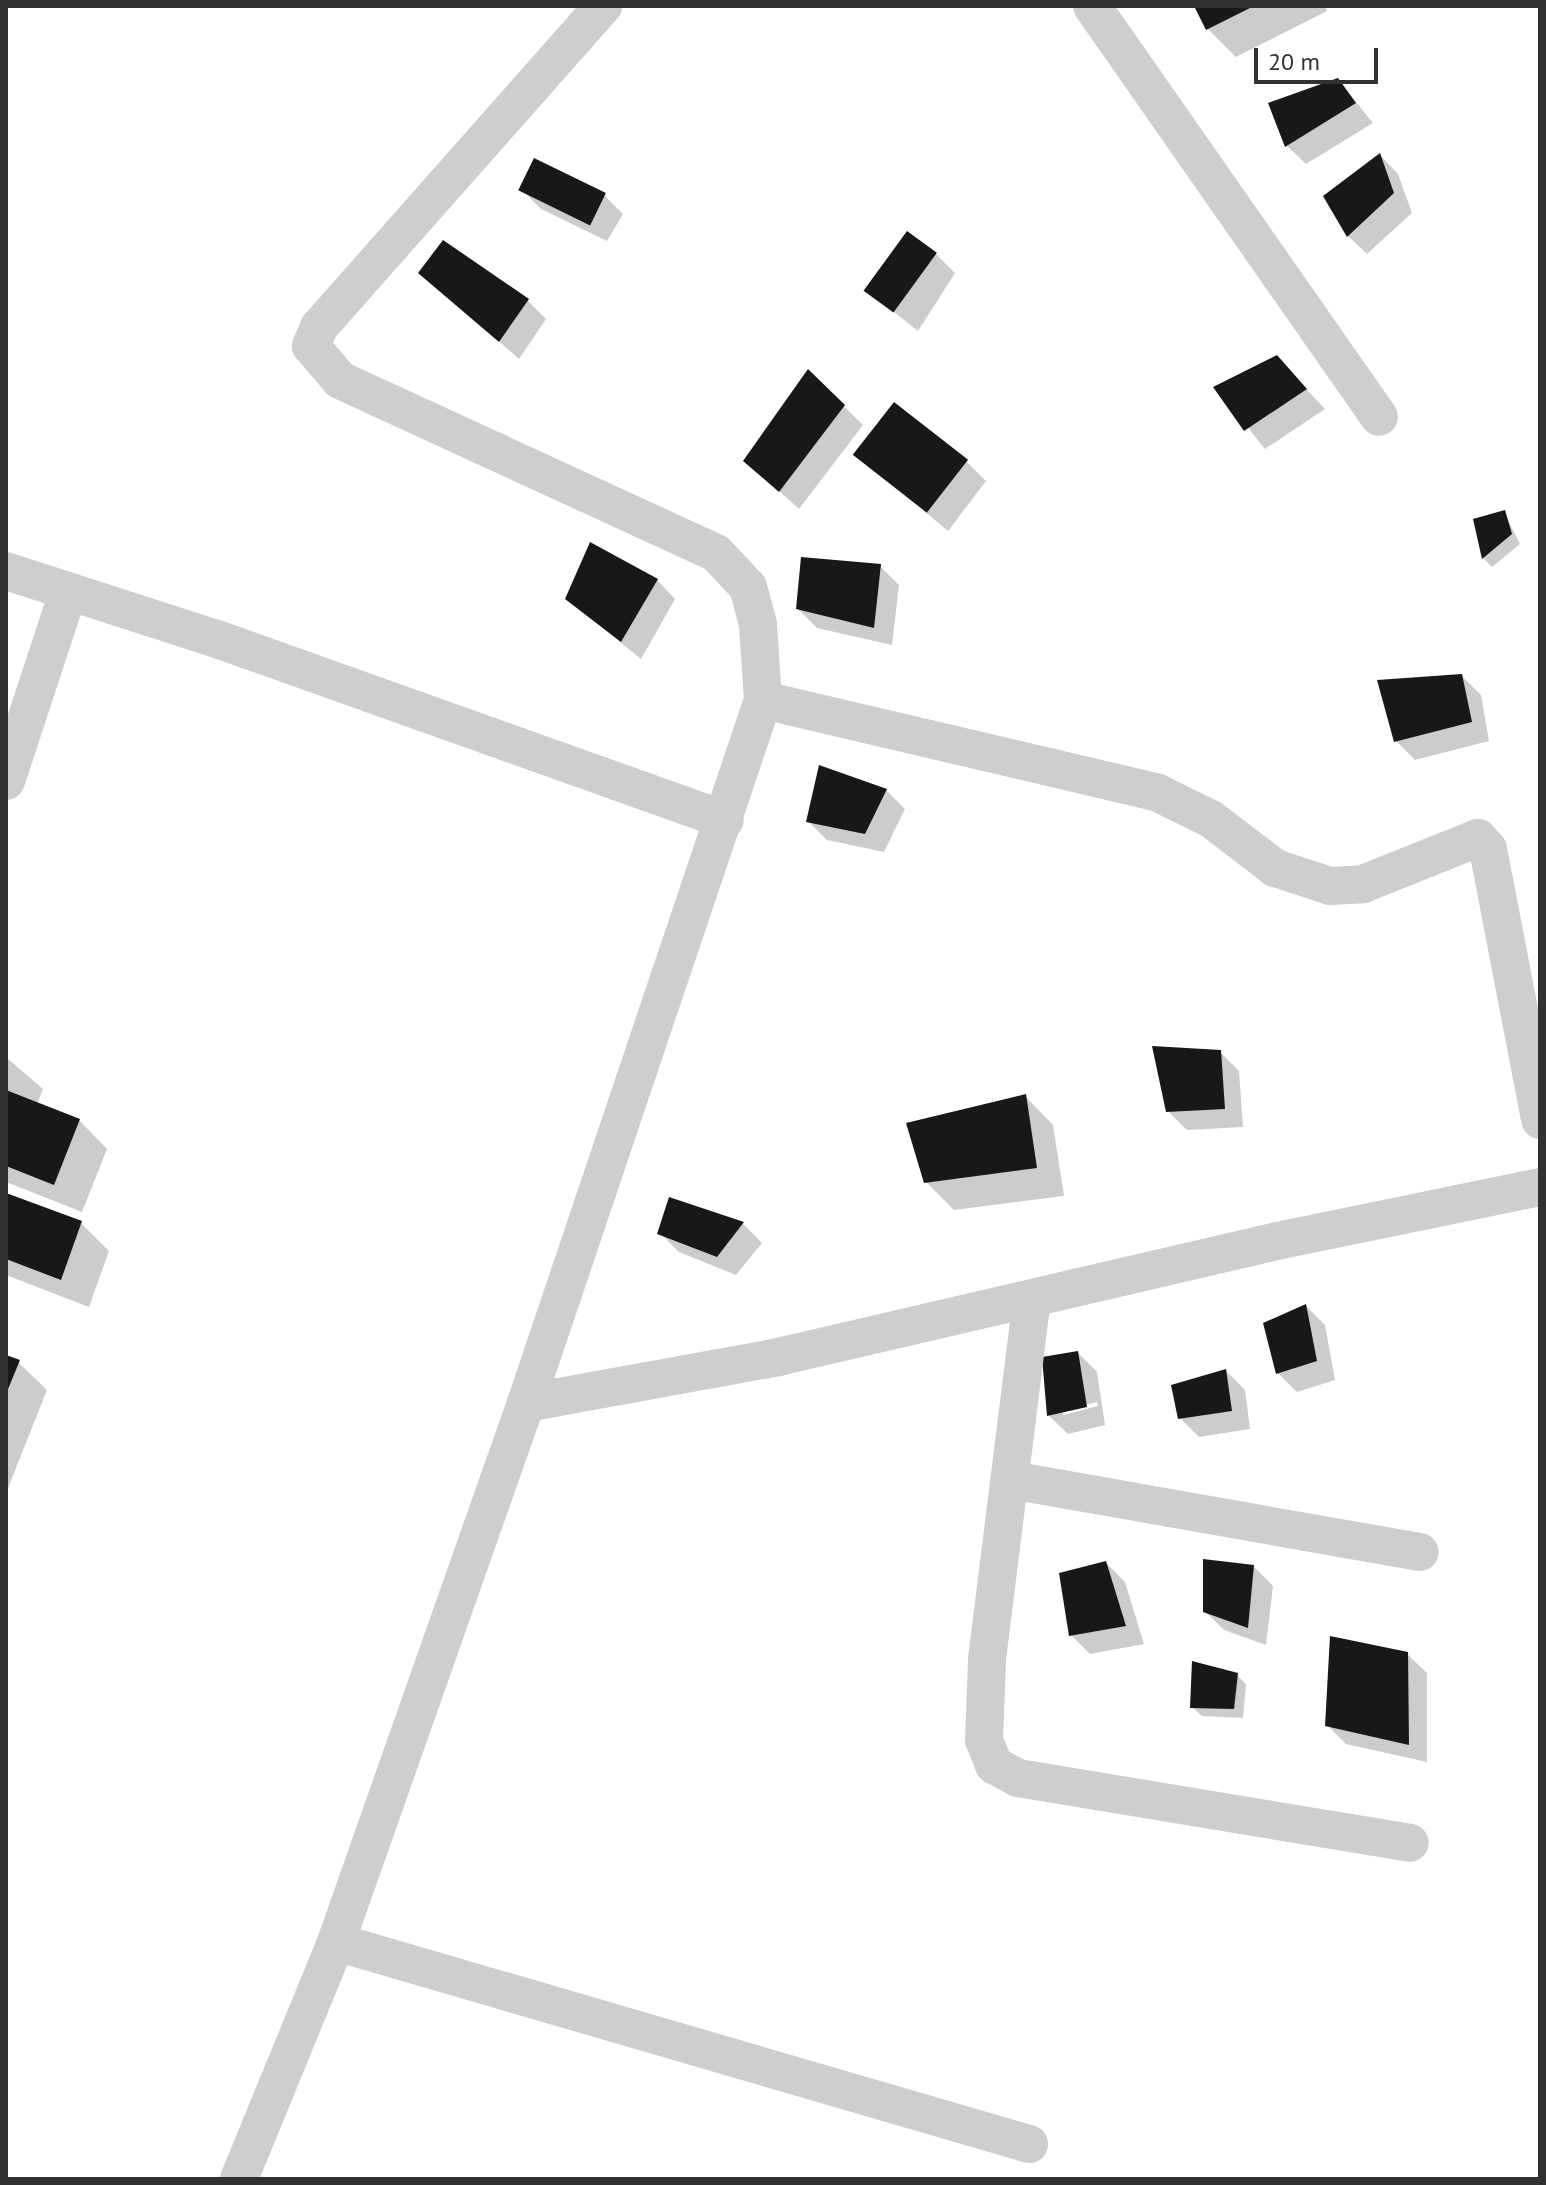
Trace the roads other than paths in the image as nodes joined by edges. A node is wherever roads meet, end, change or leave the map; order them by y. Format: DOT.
graph roads {
  1 [pos="603,6"];
  2 [pos="1092,6"];
  3 [pos="1379,417"];
  4 [pos="6,571"];
  5 [pos="68,592"];
  6 [pos="763,700"];
  7 [pos="6,781"];
  8 [pos="725,820"];
  9 [pos="1540,1120"];
  10 [pos="1540,1187"];
  11 [pos="1032,1298"];
  12 [pos="526,1403"];
  13 [pos="1011,1480"];
  14 [pos="1420,1552"];
  15 [pos="1410,1843"];
  16 [pos="336,1942"];
  17 [pos="1029,2144"];
  18 [pos="239,2179"];
  1 -- 6 [label="street"];
  2 -- 3 [label="street"];
  4 -- 5 [label="street"];
  5 -- 7 [label="street"];
  5 -- 8 [label="street"];
  6 -- 8 [label="street"];
  6 -- 9 [label="street"];
  8 -- 12 [label="street"];
  10 -- 11 [label="street"];
  11 -- 12 [label="street"];
  11 -- 13 [label="street"];
  12 -- 16 [label="street"];
  13 -- 14 [label="street"];
  13 -- 15 [label="street"];
  16 -- 17 [label="street"];
  16 -- 18 [label="street"];
}
